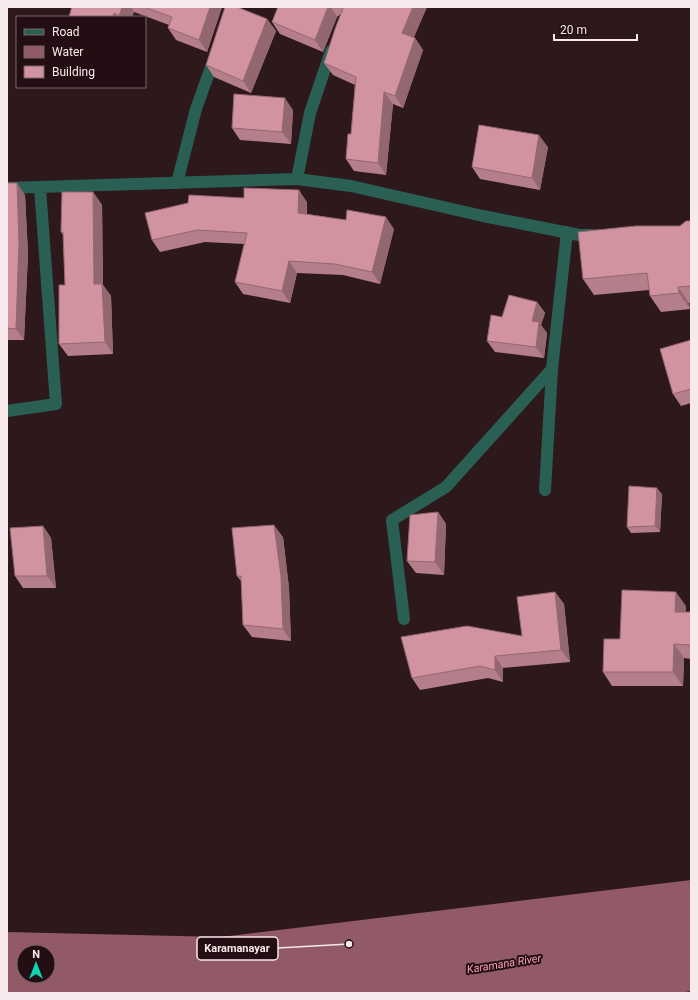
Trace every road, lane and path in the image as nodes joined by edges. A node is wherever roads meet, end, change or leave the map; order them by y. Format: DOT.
graph roads {
  1 [pos="336,38"];
  2 [pos="219,44"];
  3 [pos="297,179"];
  4 [pos="177,183"];
  5 [pos="7,188"];
  6 [pos="40,188"];
  7 [pos="567,232"];
  8 [pos="603,235"];
  9 [pos="552,370"];
  10 [pos="7,412"];
  11 [pos="545,490"];
  12 [pos="404,619"];
  1 -- 3 [label="street"];
  2 -- 4 [label="street"];
  3 -- 4 [label="street"];
  3 -- 7 [label="street"];
  4 -- 6 [label="street"];
  5 -- 6 [label="street"];
  6 -- 10 [label="street"];
  7 -- 8 [label="street"];
  7 -- 9 [label="street"];
  9 -- 11 [label="street"];
  9 -- 12 [label="street"];
}
